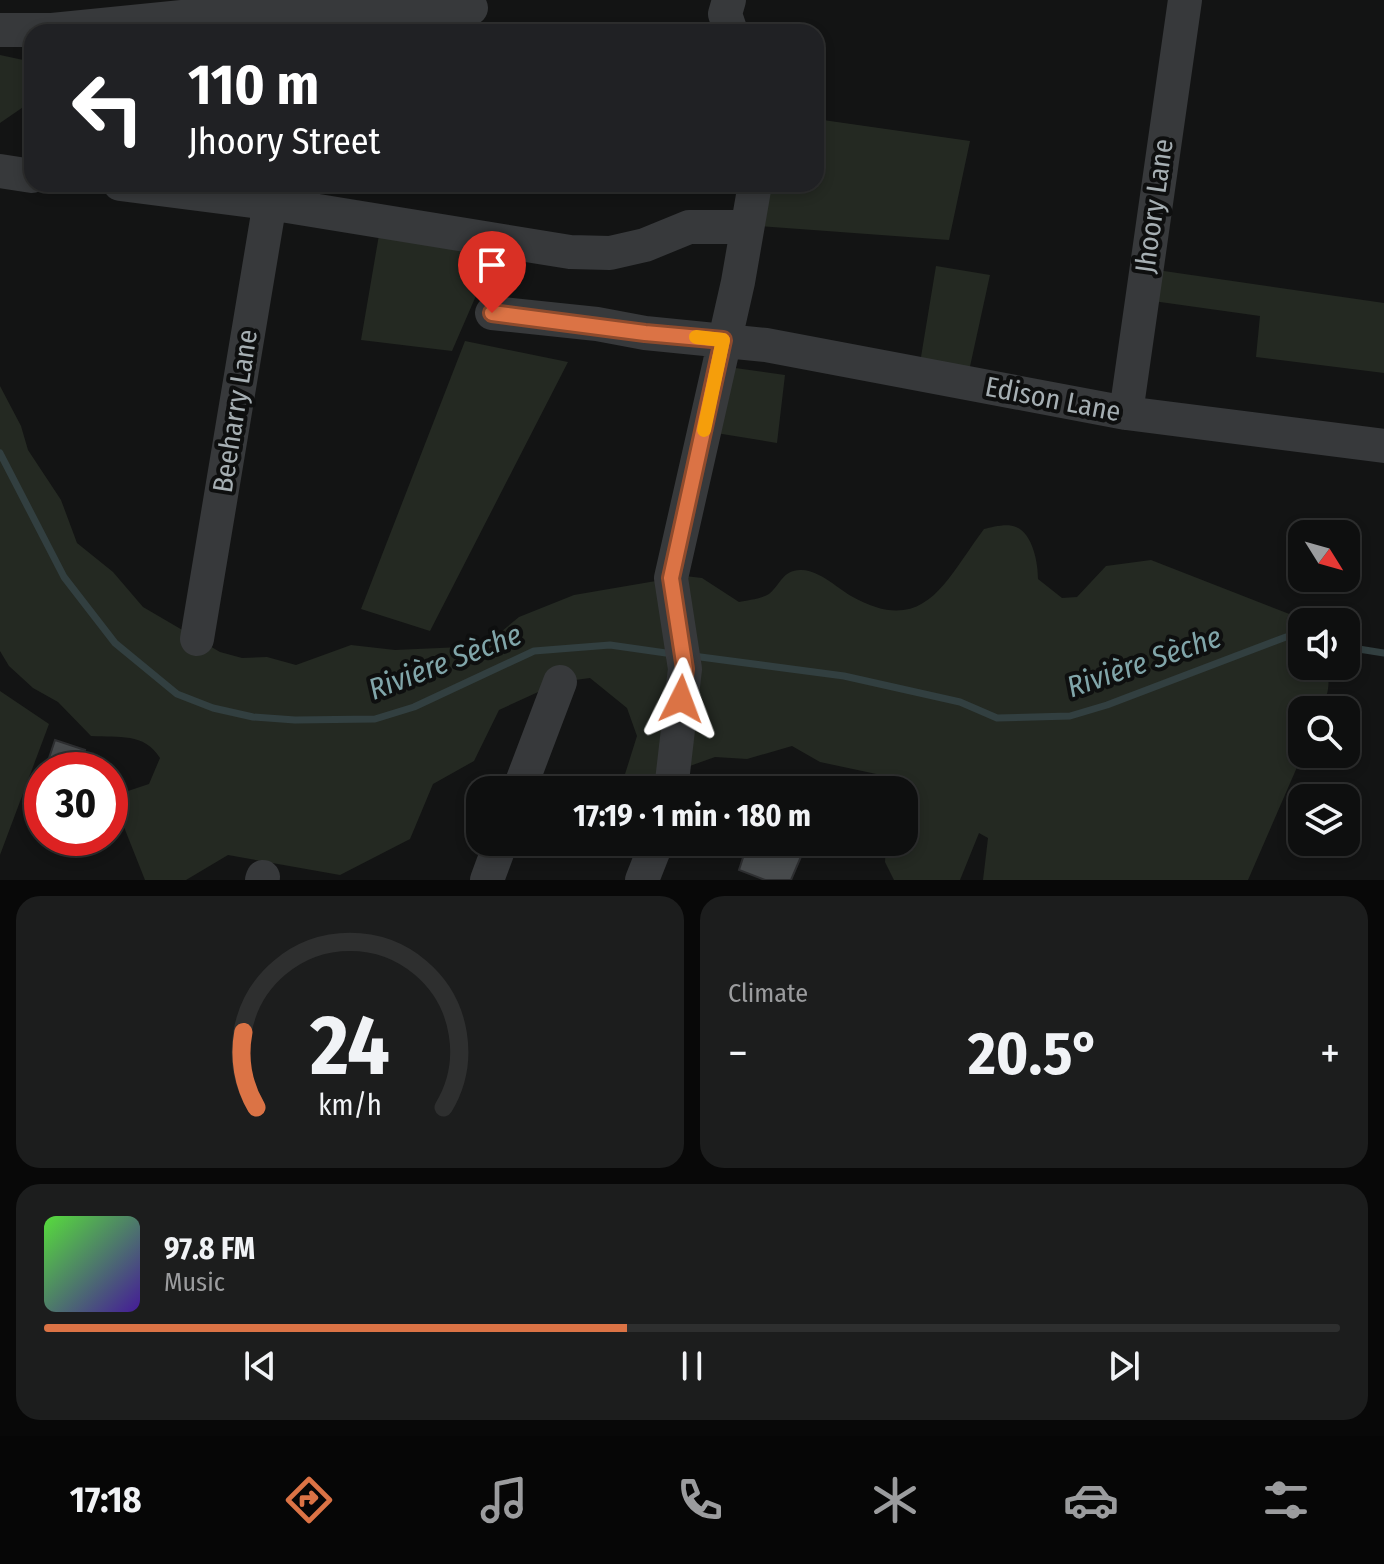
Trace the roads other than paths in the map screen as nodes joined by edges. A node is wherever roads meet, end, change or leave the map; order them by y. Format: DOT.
graph roads {
  1 [pos="729,0"];
  2 [pos="1185,0"];
  3 [pos="471,8"];
  4 [pos="310,15"];
  5 [pos="112,24"];
  6 [pos="728,24"];
  7 [pos="0,30"];
  8 [pos="24,30"];
  9 [pos="0,171"];
  10 [pos="24,175"];
  11 [pos="241,192"];
  12 [pos="754,192"];
  13 [pos="271,194"];
  14 [pos="747,227"];
  15 [pos="492,313"];
  16 [pos="723,340"];
  17 [pos="1126,413"];
  18 [pos="1384,446"];
  19 [pos="197,639"];
  20 [pos="560,682"];
  21 [pos="524,776"];
  22 [pos="672,776"];
  23 [pos="496,856"];
  24 [pos="651,856"];
  25 [pos="487,880"];
  26 [pos="642,880"];
  1 -- 6 [label="street"];
  2 -- 17 [label="street, Jhoory Lane"];
  3 -- 4 [label="street"];
  4 -- 5 [label="street"];
  7 -- 8 [label="street"];
  9 -- 10 [label="street"];
  11 -- 13 [label="street"];
  12 -- 14 [label="street"];
  13 -- 14 [label="street"];
  13 -- 19 [label="street, Beeharry Lane"];
  14 -- 16 [label="street"];
  15 -- 16 [label="street, Edison Lane"];
  16 -- 17 [label="street, Edison Lane"];
  16 -- 22 [label="street"];
  17 -- 18 [label="street, Edison Lane"];
  20 -- 21 [label="street"];
  23 -- 25 [label="street"];
  24 -- 26 [label="street"];
}
